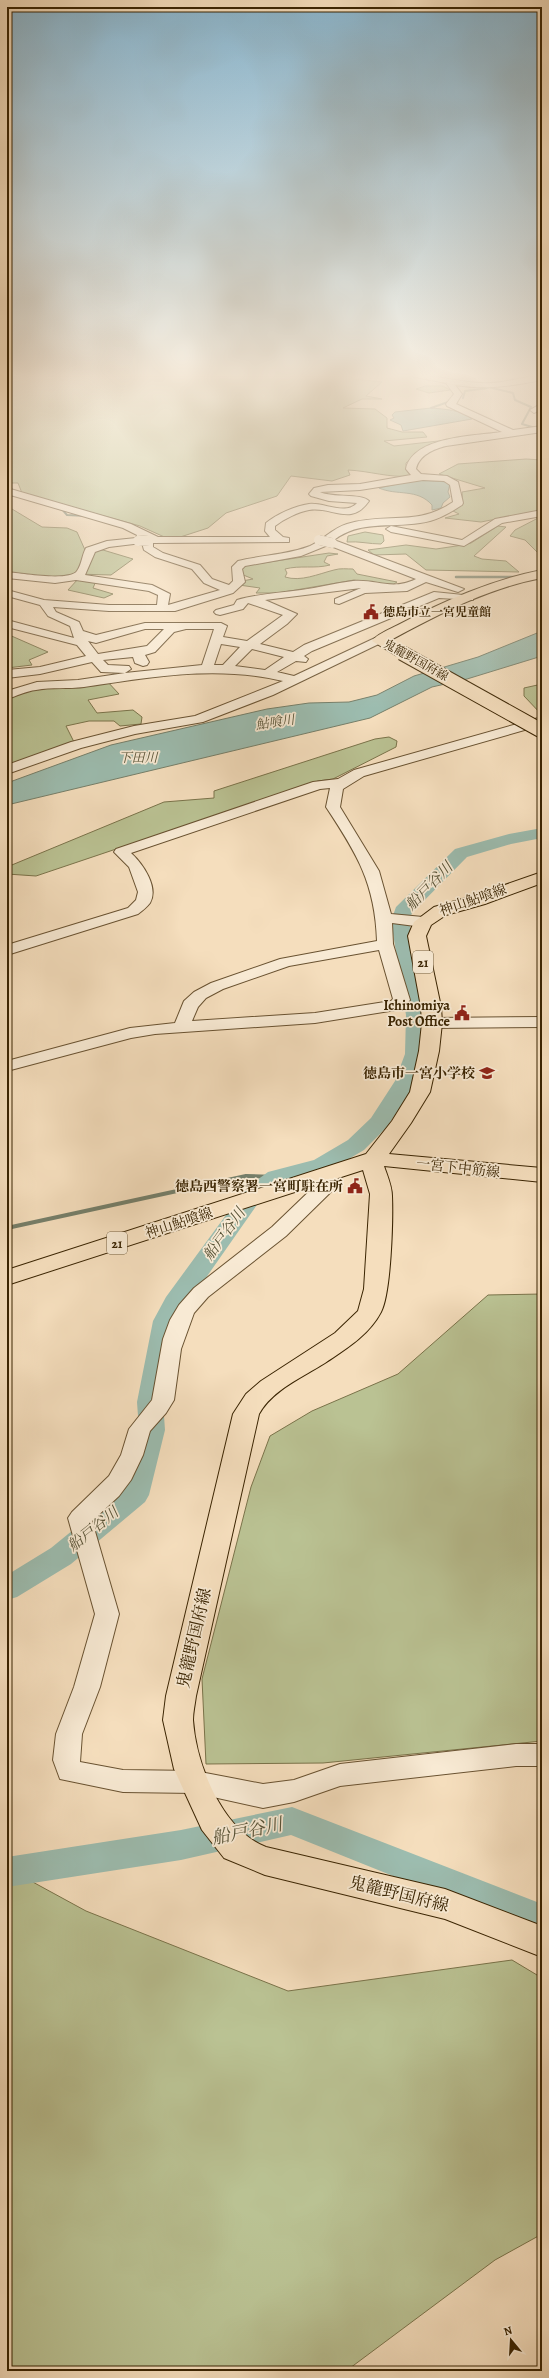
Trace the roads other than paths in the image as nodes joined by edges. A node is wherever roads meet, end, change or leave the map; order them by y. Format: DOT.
graph roads {
  1 [pos="350,487"];
  2 [pos="454,487"];
  3 [pos="7,491"];
  4 [pos="542,513"];
  5 [pos="131,528"];
  6 [pos="344,528"];
  7 [pos="148,540"];
  8 [pos="280,540"];
  9 [pos="293,540"];
  10 [pos="307,540"];
  11 [pos="347,547"];
  12 [pos="7,575"];
  13 [pos="76,576"];
  14 [pos="531,576"];
  15 [pos="424,579"];
  16 [pos="388,588"];
  17 [pos="229,590"];
  18 [pos="7,594"];
  19 [pos="472,596"];
  20 [pos="245,601"];
  21 [pos="339,601"];
  22 [pos="197,602"];
  23 [pos="44,603"];
  24 [pos="162,608"];
  25 [pos="175,608"];
  26 [pos="220,612"];
  27 [pos="7,623"];
  28 [pos="227,624"];
  29 [pos="195,625"];
  30 [pos="80,639"];
  31 [pos="216,640"];
  32 [pos="379,641"];
  33 [pos="251,644"];
  34 [pos="138,652"];
  35 [pos="294,657"];
  36 [pos="92,658"];
  37 [pos="324,667"];
  38 [pos="207,668"];
  39 [pos="227,669"];
  40 [pos="164,671"];
  41 [pos="270,672"];
  42 [pos="7,674"];
  43 [pos="150,674"];
  44 [pos="296,680"];
  45 [pos="7,695"];
  46 [pos="542,721"];
  47 [pos="542,731"];
  48 [pos="7,770"];
  49 [pos="340,783"];
  50 [pos="542,877"];
  51 [pos="403,919"];
  52 [pos="386,944"];
  53 [pos="7,950"];
  54 [pos="542,1022"];
  55 [pos="432,1023"];
  56 [pos="182,1027"];
  57 [pos="7,1066"];
  58 [pos="374,1159"];
  59 [pos="328,1175"];
  60 [pos="542,1175"];
  61 [pos="7,1278"];
  62 [pos="542,1755"];
  63 [pos="195,1782"];
  64 [pos="542,1942"];
  1 -- 8 [label="street"];
  2 -- 6 [label="street"];
  3 -- 5 [label="street"];
  4 -- 11 [label="street"];
  5 -- 7 [label="street"];
  5 -- 17 [label="street"];
  6 -- 11 [label="street"];
  6 -- 17 [label="street"];
  7 -- 8 [label="street"];
  7 -- 13 [label="street"];
  8 -- 9 [label="street"];
  10 -- 11 [label="street, bridge"];
  11 -- 15 [label="street"];
  12 -- 13 [label="street"];
  13 -- 24 [label="street"];
  14 -- 19 [label="main road, 鬼籠野国府線"];
  15 -- 16 [label="street"];
  15 -- 19 [label="street"];
  16 -- 20 [label="street"];
  16 -- 21 [label="street"];
  17 -- 20 [label="street"];
  17 -- 22 [label="street"];
  18 -- 23 [label="street"];
  19 -- 32 [label="main road, 鬼籠野国府線"];
  19 -- 35 [label="street"];
  20 -- 26 [label="street"];
  20 -- 33 [label="street"];
  22 -- 25 [label="street"];
  22 -- 26 [label="street"];
  23 -- 24 [label="street"];
  23 -- 30 [label="street"];
  24 -- 25 [label="street"];
  25 -- 29 [label="street"];
  26 -- 28 [label="street"];
  27 -- 30 [label="street"];
  28 -- 29 [label="street"];
  28 -- 31 [label="street"];
  28 -- 34 [label="street"];
  29 -- 30 [label="street"];
  30 -- 36 [label="street"];
  31 -- 33 [label="street"];
  31 -- 38 [label="street"];
  32 -- 37 [label="street"];
  32 -- 47 [label="main road, 鬼籠野国府線, bridge"];
  33 -- 35 [label="street"];
  33 -- 39 [label="street"];
  34 -- 36 [label="street"];
  34 -- 40 [label="street"];
  35 -- 37 [label="street"];
  35 -- 41 [label="street"];
  36 -- 42 [label="street"];
  36 -- 43 [label="street"];
  37 -- 44 [label="street"];
  38 -- 39 [label="street"];
  38 -- 40 [label="street"];
  39 -- 41 [label="street"];
  40 -- 43 [label="street"];
  41 -- 44 [label="street"];
  43 -- 45 [label="street"];
  44 -- 48 [label="street"];
  46 -- 49 [label="street"];
  49 -- 51 [label="street"];
  49 -- 53 [label="street"];
  50 -- 51 [label="main road, 神山鮎喰線"];
  51 -- 52 [label="street"];
  51 -- 55 [label="main road, 神山鮎喰線 / 21"];
  52 -- 56 [label="street"];
  52 -- 56 [label="street"];
  54 -- 55 [label="street"];
  55 -- 58 [label="main road, 神山鮎喰線 / 21"];
  56 -- 57 [label="street"];
  58 -- 59 [label="main road, 神山鮎喰線 / 21"];
  58 -- 60 [label="main road, 一宮下中筋線"];
  58 -- 63 [label="main road, 鬼籠野国府線"];
  59 -- 61 [label="main road, 神山鮎喰線 / 21"];
  59 -- 63 [label="street"];
  62 -- 63 [label="street"];
  63 -- 64 [label="main road, 鬼籠野国府線"];
}
